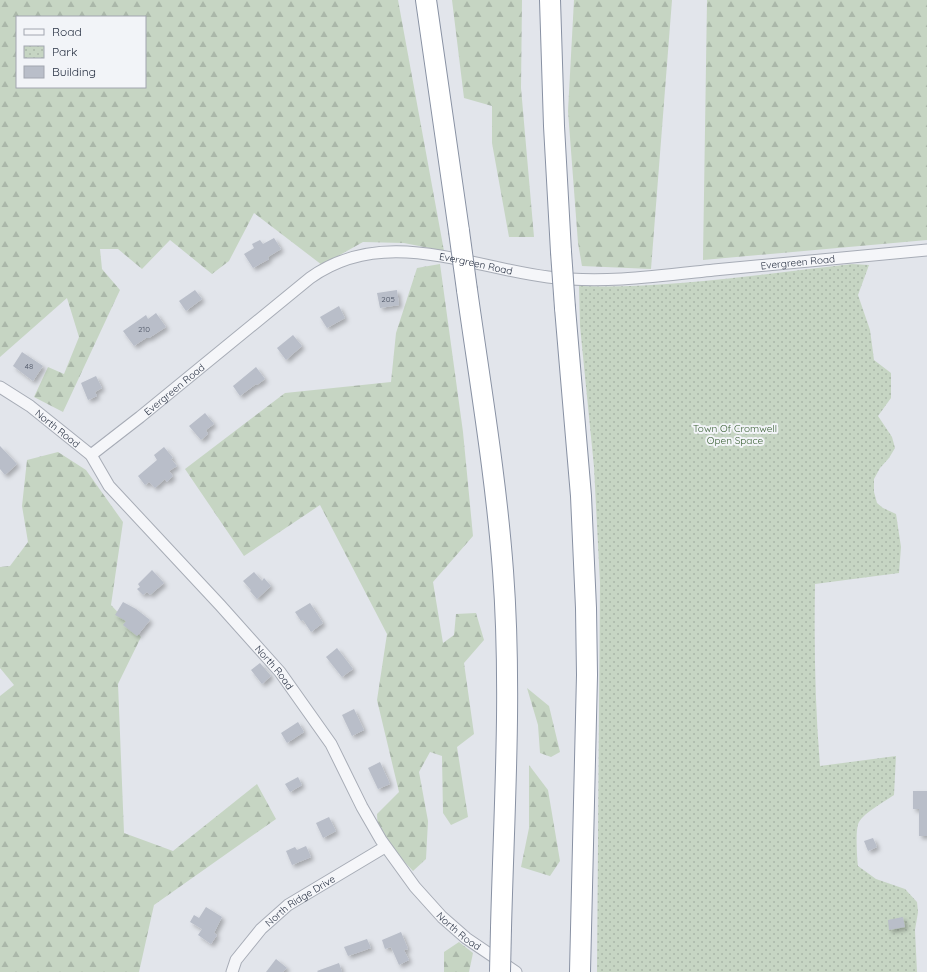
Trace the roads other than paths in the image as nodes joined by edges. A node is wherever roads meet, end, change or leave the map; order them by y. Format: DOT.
graph roads {
  1 [pos="426,0"];
  2 [pos="551,4"];
  3 [pos="927,250"];
  4 [pos="0,387"];
  5 [pos="91,455"];
  6 [pos="385,847"];
  7 [pos="580,971"];
  8 [pos="232,972"];
  9 [pos="500,972"];
  10 [pos="516,972"];
  1 -- 9 [label="highway, bridge"];
  2 -- 7 [label="highway, bridge"];
  3 -- 5 [label="street, Evergreen Road"];
  4 -- 5 [label="street, North Road"];
  5 -- 6 [label="street, North Road"];
  6 -- 8 [label="street, North Ridge Drive"];
  6 -- 10 [label="street, North Road"];
}
